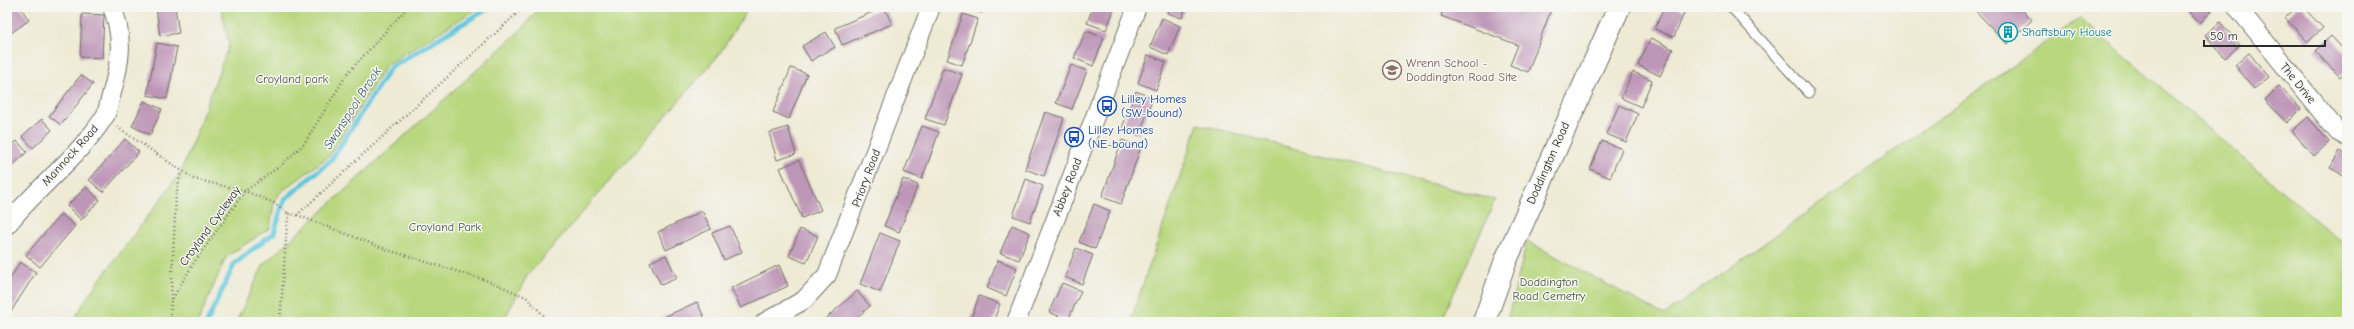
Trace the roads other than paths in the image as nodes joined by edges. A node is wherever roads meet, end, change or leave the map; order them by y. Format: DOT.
graph roads {
  1 [pos="112,7"];
  2 [pos="931,7"];
  3 [pos="1136,7"];
  4 [pos="1619,7"];
  5 [pos="1731,7"];
  6 [pos="2236,7"];
  7 [pos="1809,93"];
  8 [pos="2347,137"];
  9 [pos="7,225"];
  10 [pos="765,322"];
  11 [pos="1016,322"];
  12 [pos="1484,322"];
  1 -- 9 [label="street, Mannock Road"];
  2 -- 10 [label="street, Priory Road"];
  3 -- 11 [label="street, Abbey Road"];
  4 -- 12 [label="street, Doddington Road"];
  5 -- 7 [label="lane"];
  6 -- 8 [label="street, The Drive"];
}
